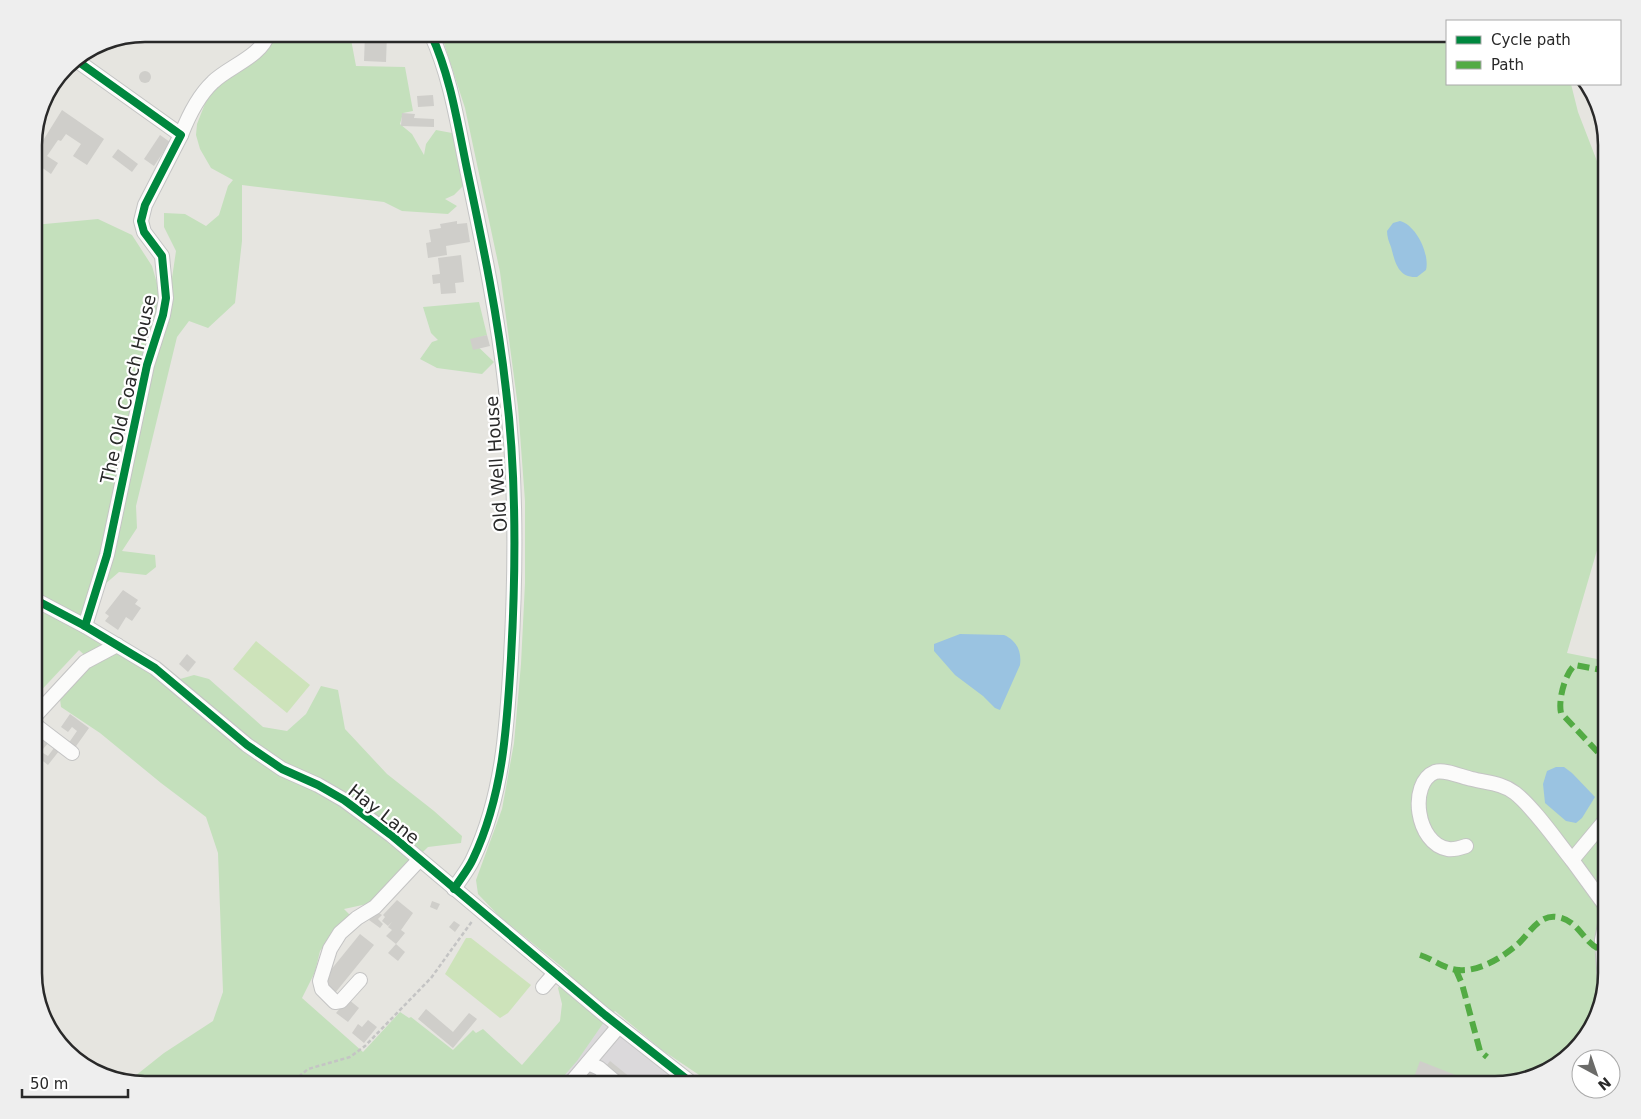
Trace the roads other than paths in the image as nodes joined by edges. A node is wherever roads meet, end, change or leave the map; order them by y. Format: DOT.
graph roads {
  1 [pos="263,43"];
  2 [pos="435,43"];
  3 [pos="82,65"];
  4 [pos="181,135"];
  5 [pos="43,604"];
  6 [pos="85,626"];
  7 [pos="117,645"];
  8 [pos="43,707"];
  9 [pos="43,731"];
  10 [pos="72,753"];
  11 [pos="1598,829"];
  12 [pos="1466,846"];
  13 [pos="419,860"];
  14 [pos="1572,860"];
  15 [pos="454,889"];
  16 [pos="1598,896"];
  17 [pos="554,972"];
  18 [pos="360,980"];
  19 [pos="543,987"];
  20 [pos="619,1026"];
  21 [pos="588,1063"];
  22 [pos="577,1076"];
  23 [pos="608,1076"];
  24 [pos="683,1076"];
  1 -- 4 [label="street"];
  2 -- 15 [label="street, Old Well House"];
  3 -- 4 [label="street"];
  4 -- 6 [label="street, The Old Coach House"];
  5 -- 6 [label="street, Hay Lane"];
  6 -- 7 [label="street, Hay Lane"];
  7 -- 8 [label="street"];
  7 -- 13 [label="street, Hay Lane"];
  9 -- 10 [label="street"];
  11 -- 14 [label="street"];
  12 -- 14 [label="street"];
  13 -- 15 [label="street, Hay Lane"];
  13 -- 18 [label="street"];
  14 -- 16 [label="street"];
  15 -- 17 [label="street, Hay Lane"];
  17 -- 19 [label="street"];
  17 -- 20 [label="street, Hay Lane"];
  20 -- 21 [label="street"];
  20 -- 24 [label="street, Hay Lane"];
  21 -- 22 [label="street"];
  21 -- 23 [label="street"];
}
